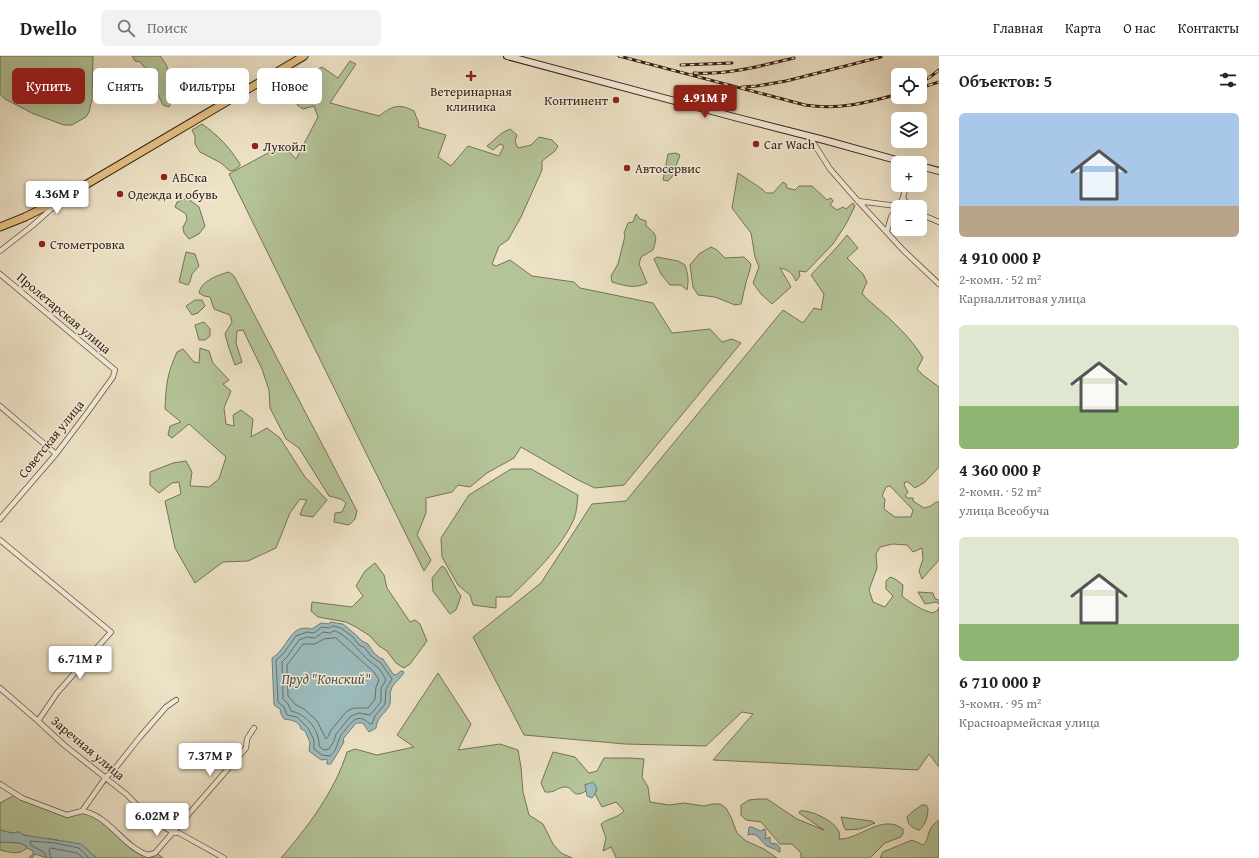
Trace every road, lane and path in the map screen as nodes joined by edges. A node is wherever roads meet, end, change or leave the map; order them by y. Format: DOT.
graph roads {
  1 [pos="304,56"];
  2 [pos="507,56"];
  3 [pos="809,136"];
  4 [pos="891,159"];
  5 [pos="927,168"];
  6 [pos="939,172"];
  7 [pos="904,192"];
  8 [pos="65,196"];
  9 [pos="903,198"];
  10 [pos="858,201"];
  11 [pos="891,205"];
  12 [pos="32,214"];
  13 [pos="891,217"];
  14 [pos="927,217"];
  15 [pos="37,221"];
  16 [pos="939,222"];
  17 [pos="0,227"];
  18 [pos="887,232"];
  19 [pos="0,251"];
  20 [pos="0,274"];
  21 [pos="939,284"];
  22 [pos="115,370"];
  23 [pos="0,406"];
  24 [pos="56,454"];
  25 [pos="0,519"];
  26 [pos="0,540"];
  27 [pos="0,688"];
  28 [pos="176,700"];
  29 [pos="38,721"];
  30 [pos="254,728"];
  31 [pos="106,777"];
  32 [pos="0,784"];
  33 [pos="82,811"];
  34 [pos="172,832"];
  35 [pos="224,858"];
  1 -- 8 [label="main road"];
  2 -- 3 [label="street"];
  3 -- 4 [label="street"];
  3 -- 10 [label="street"];
  5 -- 6 [label="street"];
  7 -- 9 [label="street"];
  8 -- 12 [label="main road"];
  8 -- 15 [label="street"];
  10 -- 11 [label="street"];
  10 -- 18 [label="street"];
  12 -- 15 [label="street"];
  12 -- 17 [label="main road"];
  13 -- 18 [label="street"];
  14 -- 16 [label="street"];
  15 -- 19 [label="street"];
  18 -- 21 [label="street"];
  20 -- 22 [label="street, Пролетарская улица"];
  22 -- 24 [label="street, Советская улица"];
  23 -- 24 [label="street"];
  24 -- 25 [label="street, Советская улица"];
  26 -- 29 [label="street"];
  27 -- 29 [label="street, Заречная улица"];
  28 -- 31 [label="street"];
  29 -- 31 [label="street, Заречная улица"];
  30 -- 34 [label="street"];
  31 -- 33 [label="street"];
  31 -- 34 [label="street, Заречная улица"];
  32 -- 33 [label="street"];
  33 -- 34 [label="street"];
  34 -- 35 [label="street, Заречная улица"];
}
